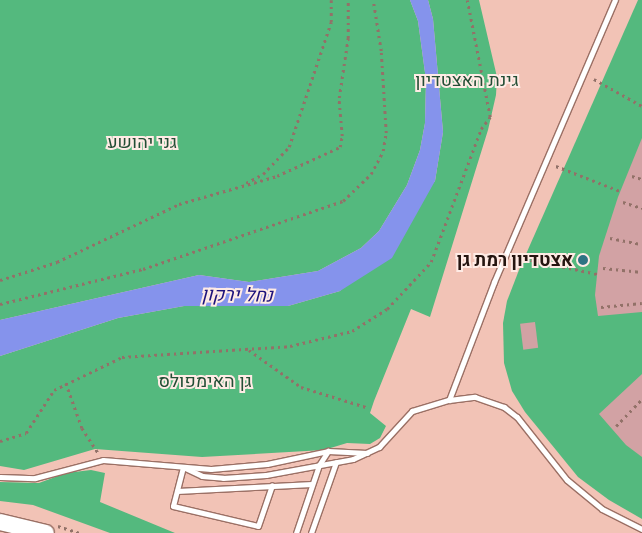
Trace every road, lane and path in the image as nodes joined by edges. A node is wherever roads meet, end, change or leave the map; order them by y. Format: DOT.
graph roads {
  1 [pos="331,0"];
  2 [pos="348,0"];
  3 [pos="374,0"];
  4 [pos="467,0"];
  5 [pos="613,1"];
  6 [pos="594,79"];
  7 [pos="642,106"];
  8 [pos="556,166"];
  9 [pos="632,176"];
  10 [pos="642,179"];
  11 [pos="243,185"];
  12 [pos="620,191"];
  13 [pos="622,202"];
  14 [pos="642,208"];
  15 [pos="610,238"];
  16 [pos="642,244"];
  17 [pos="518,257"];
  18 [pos="602,268"];
  19 [pos="642,272"];
  20 [pos="597,274"];
  21 [pos="0,280"];
  22 [pos="642,303"];
  23 [pos="0,304"];
  24 [pos="601,308"];
  25 [pos="248,349"];
  26 [pos="66,383"];
  27 [pos="642,399"];
  28 [pos="449,400"];
  29 [pos="366,407"];
  30 [pos="616,426"];
  31 [pos="0,441"];
  32 [pos="328,452"];
  33 [pos="368,453"];
  34 [pos="103,460"];
  35 [pos="336,462"];
  36 [pos="319,465"];
  37 [pos="184,467"];
  38 [pos="0,477"];
  39 [pos="312,484"];
  40 [pos="272,485"];
  41 [pos="177,491"];
  42 [pos="0,522"];
  43 [pos="642,529"];
  44 [pos="46,533"];
  45 [pos="296,533"];
  46 [pos="311,533"];
  1 -- 11 [label="path"];
  2 -- 11 [label="path"];
  3 -- 23 [label="path"];
  4 -- 25 [label="path"];
  5 -- 28 [label="lane"];
  6 -- 7 [label="path"];
  8 -- 12 [label="path"];
  9 -- 10 [label="path"];
  11 -- 21 [label="path"];
  13 -- 14 [label="path"];
  15 -- 16 [label="path"];
  17 -- 20 [label="path"];
  18 -- 19 [label="path"];
  22 -- 24 [label="path"];
  25 -- 26 [label="path"];
  25 -- 29 [label="path"];
  26 -- 31 [label="path"];
  26 -- 34 [label="path"];
  27 -- 30 [label="path"];
  28 -- 33 [label="lane"];
  28 -- 43 [label="lane"];
  32 -- 33 [label="lane"];
  32 -- 35 [label="lane"];
  32 -- 36 [label="lane"];
  32 -- 37 [label="lane"];
  33 -- 35 [label="lane"];
  34 -- 37 [label="lane"];
  34 -- 38 [label="lane"];
  35 -- 36 [label="lane"];
  35 -- 46 [label="lane"];
  36 -- 37 [label="lane"];
  36 -- 39 [label="lane"];
  37 -- 41 [label="lane"];
  39 -- 40 [label="lane"];
  39 -- 45 [label="lane"];
  40 -- 41 [label="lane"];
  40 -- 41 [label="lane"];
  42 -- 44 [label="main road"];
}
